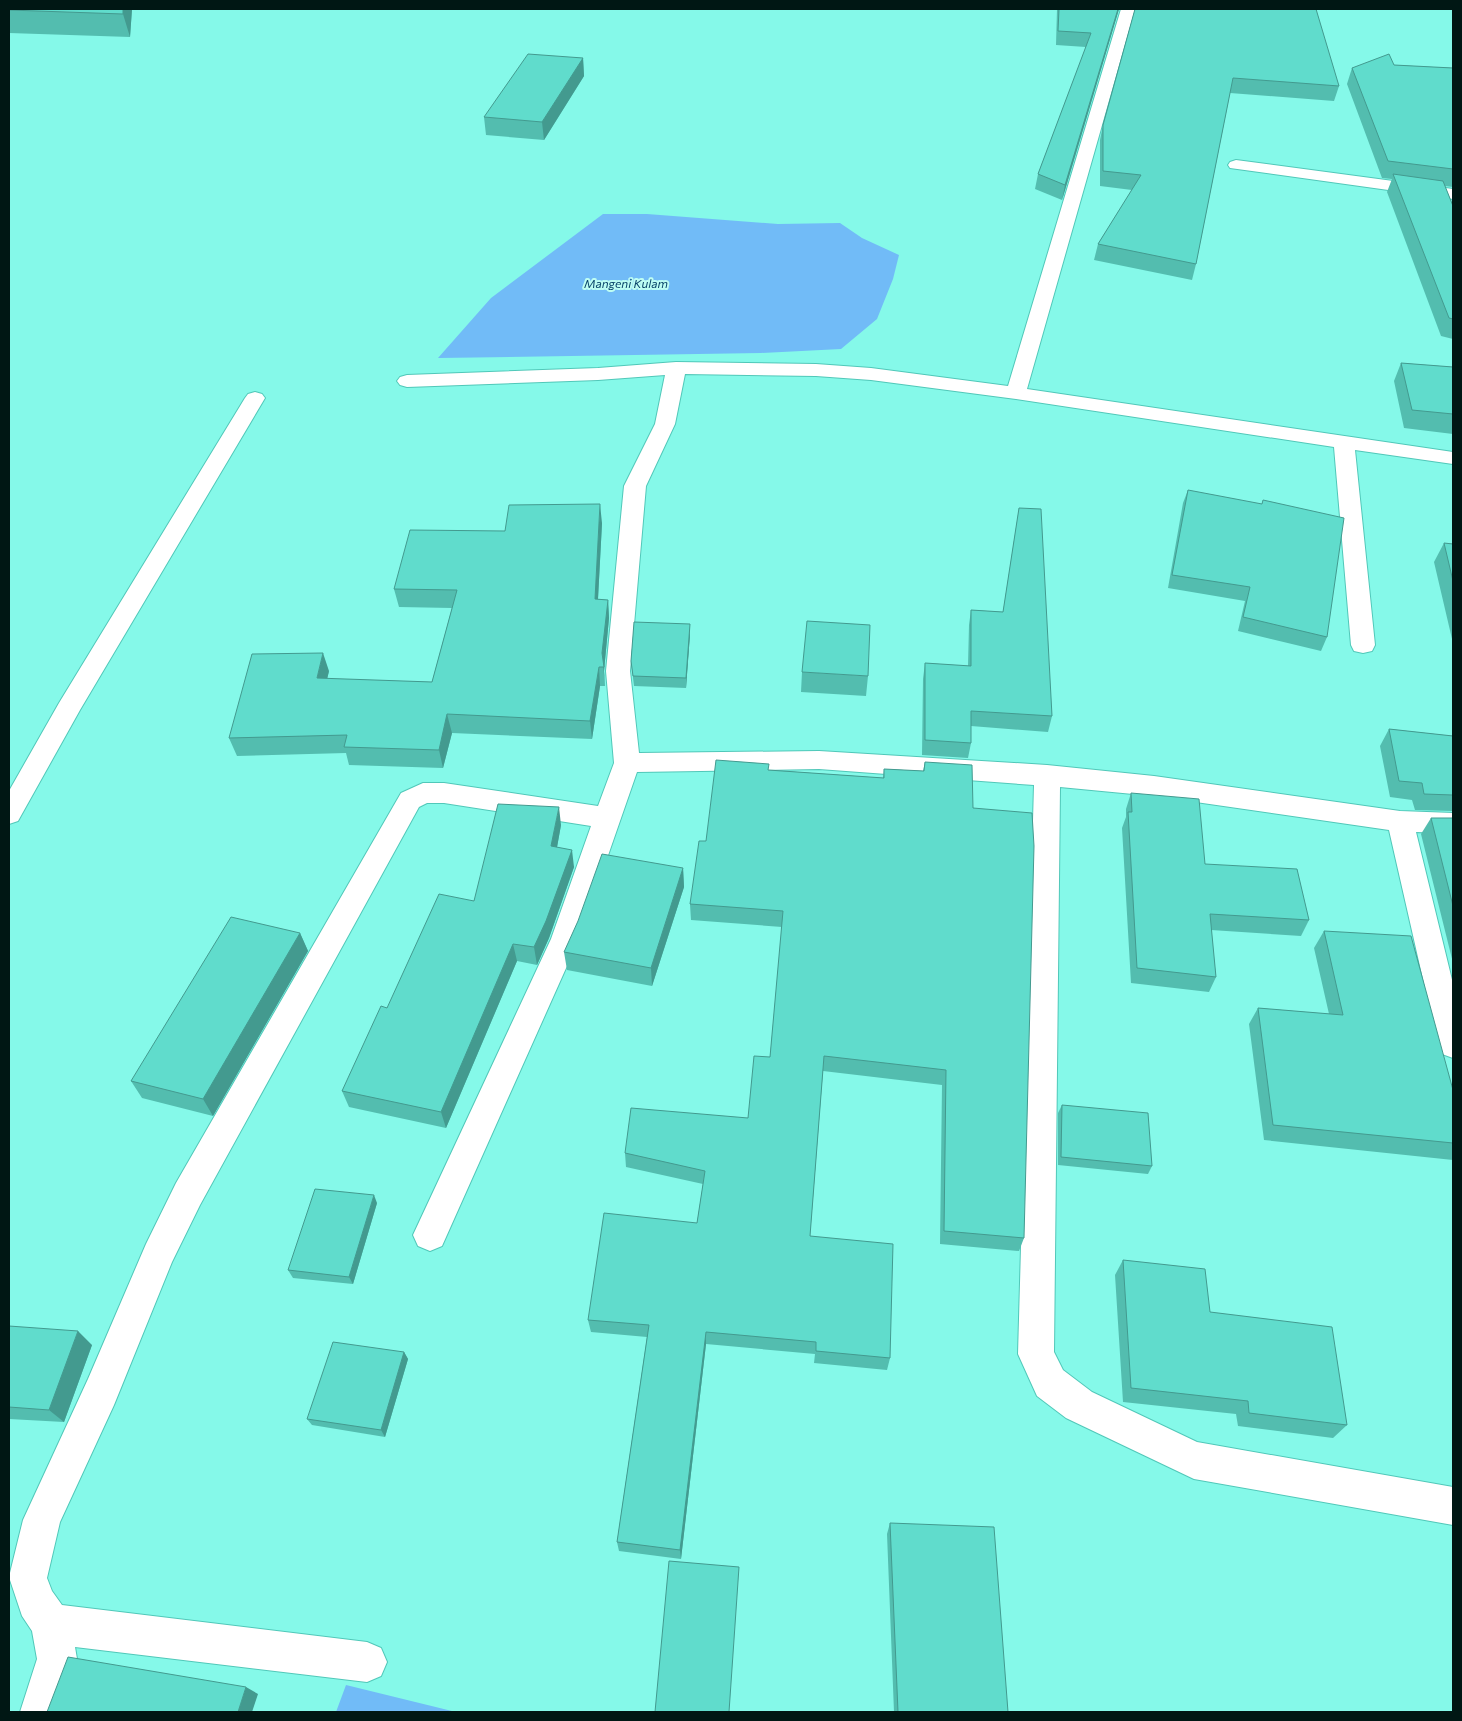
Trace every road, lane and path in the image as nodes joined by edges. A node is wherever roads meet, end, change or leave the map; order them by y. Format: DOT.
graph roads {
  1 [pos="1128,9"];
  2 [pos="1236,165"];
  3 [pos="1453,194"];
  4 [pos="676,368"];
  5 [pos="408,381"];
  6 [pos="1016,393"];
  7 [pos="256,398"];
  8 [pos="1344,442"];
  9 [pos="1453,458"];
  10 [pos="1363,645"];
  11 [pos="627,763"];
  12 [pos="1047,775"];
  13 [pos="9,814"];
  14 [pos="608,818"];
  15 [pos="1400,821"];
  16 [pos="1453,824"];
  17 [pos="1453,1046"];
  18 [pos="430,1235"];
  19 [pos="1453,1506"];
  20 [pos="51,1624"];
  21 [pos="367,1662"];
  22 [pos="40,1712"];
  1 -- 6 [label="street"];
  2 -- 3 [label="street"];
  4 -- 5 [label="street"];
  4 -- 6 [label="street"];
  4 -- 11 [label="street"];
  6 -- 8 [label="street"];
  7 -- 13 [label="street"];
  8 -- 9 [label="street"];
  8 -- 10 [label="street"];
  11 -- 12 [label="street"];
  11 -- 14 [label="street"];
  12 -- 15 [label="street"];
  12 -- 19 [label="street"];
  14 -- 18 [label="street"];
  14 -- 20 [label="street"];
  15 -- 16 [label="street"];
  15 -- 17 [label="street"];
  20 -- 21 [label="street"];
  20 -- 22 [label="street"];
}
